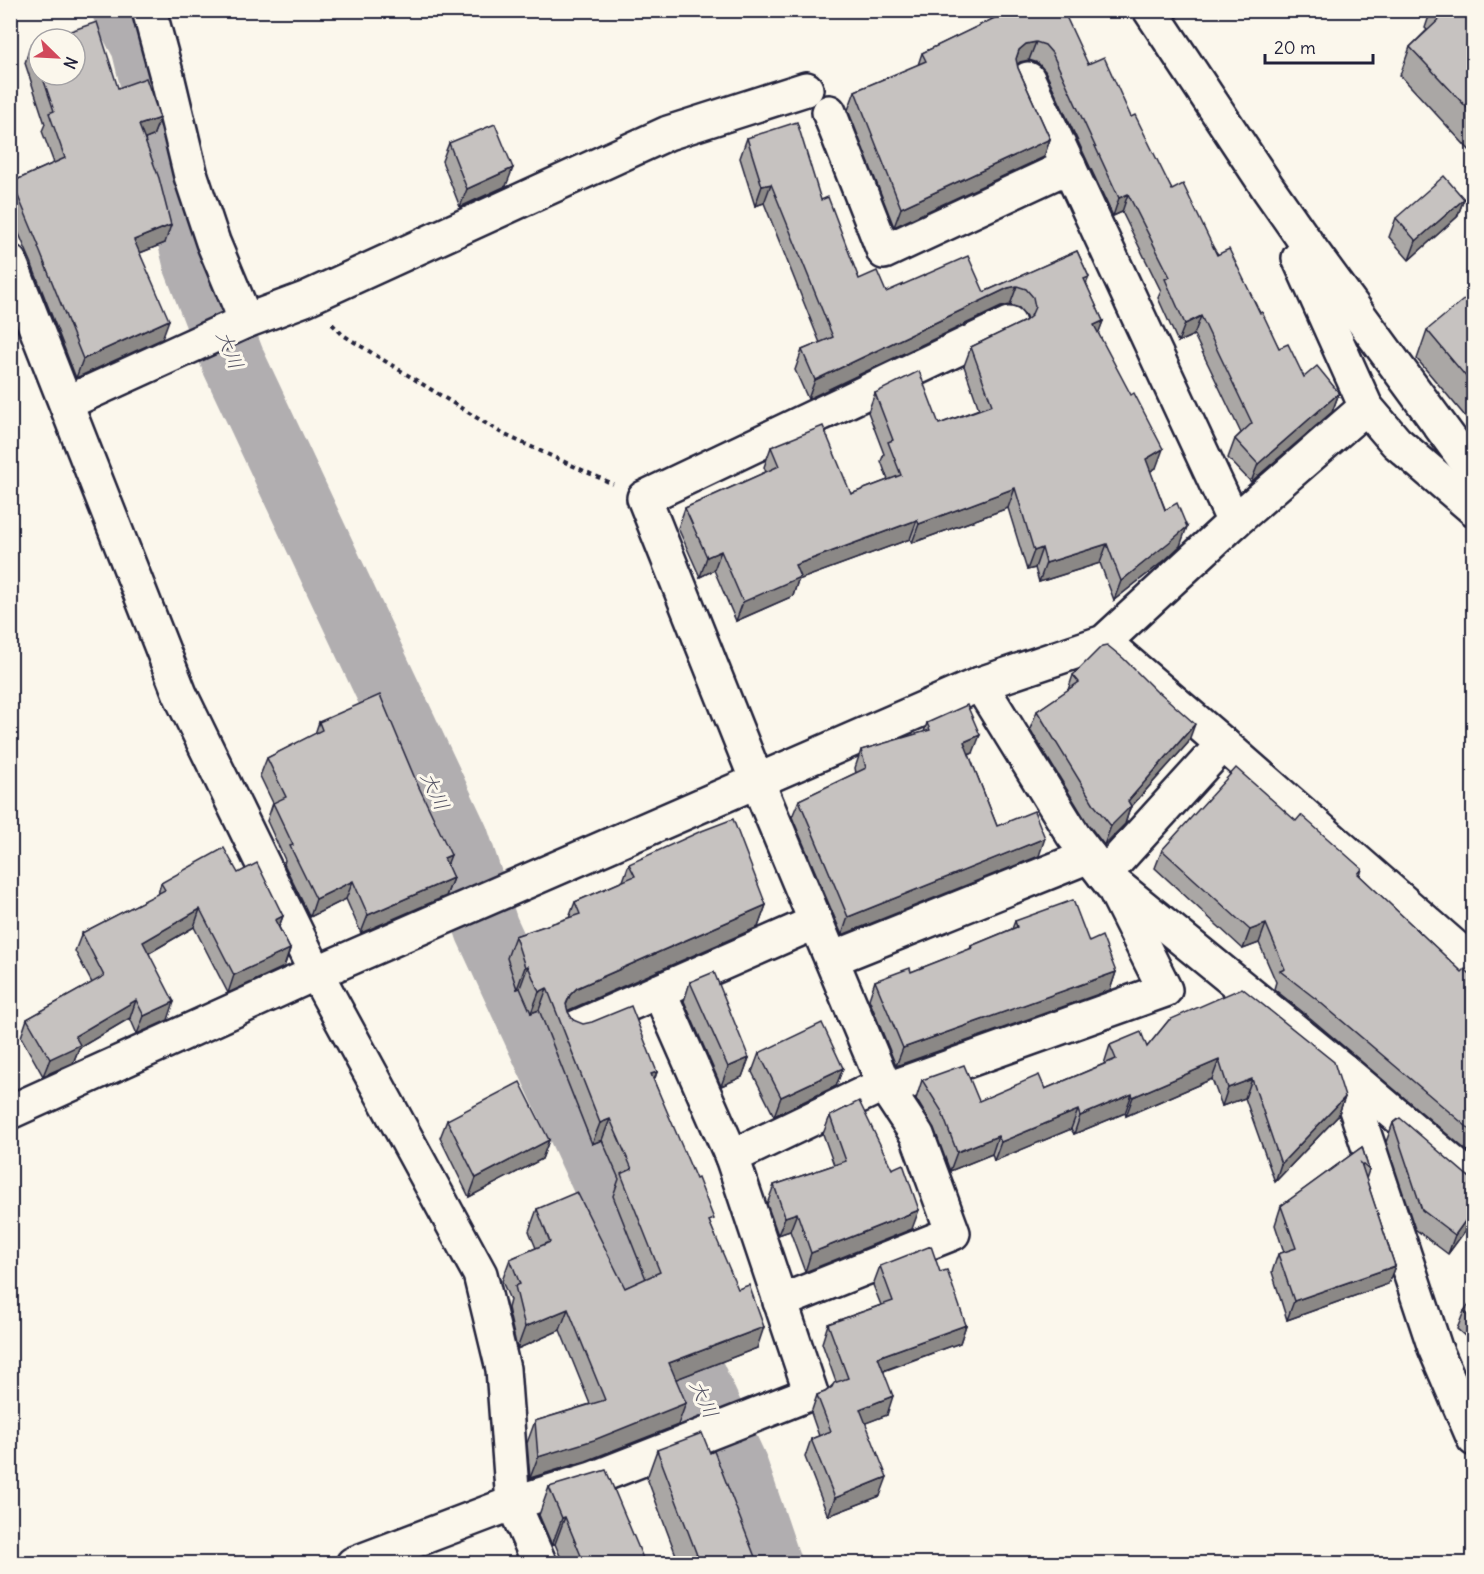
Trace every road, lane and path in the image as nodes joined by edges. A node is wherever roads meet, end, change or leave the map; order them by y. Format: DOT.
graph roads {
  1 [pos="149,10"];
  2 [pos="1150,10"];
  3 [pos="1028,79"];
  4 [pos="806,89"];
  5 [pos="829,112"];
  6 [pos="1069,166"];
  7 [pos="1268,188"];
  8 [pos="10,262"];
  9 [pos="305,299"];
  10 [pos="246,321"];
  11 [pos="1009,324"];
  12 [pos="66,403"];
  13 [pos="1366,407"];
  14 [pos="1473,472"];
  15 [pos="644,498"];
  16 [pos="1473,509"];
  17 [pos="1234,522"];
  18 [pos="1104,642"];
  19 [pos="980,684"];
  20 [pos="1223,744"];
  21 [pos="757,781"];
  22 [pos="1097,865"];
  23 [pos="816,922"];
  24 [pos="831,959"];
  25 [pos="1473,964"];
  26 [pos="316,973"];
  27 [pos="659,991"];
  28 [pos="577,1027"];
  29 [pos="1343,1070"];
  30 [pos="884,1085"];
  31 [pos="10,1112"];
  32 [pos="732,1157"];
  33 [pos="1473,1181"];
  34 [pos="780,1302"];
  35 [pos="1473,1439"];
  36 [pos="513,1503"];
  37 [pos="353,1563"];
  38 [pos="540,1563"];
  1 -- 10 [label="street"];
  2 -- 7 [label="street"];
  3 -- 6 [label="street"];
  4 -- 9 [label="street"];
  5 -- 6 [label="street"];
  6 -- 17 [label="street"];
  7 -- 13 [label="street"];
  7 -- 14 [label="street"];
  8 -- 12 [label="street"];
  9 -- 10 [label="street"];
  9 -- 15 [label="path"];
  10 -- 12 [label="street"];
  11 -- 15 [label="street"];
  12 -- 26 [label="street"];
  13 -- 16 [label="street"];
  13 -- 17 [label="street"];
  15 -- 21 [label="street"];
  17 -- 18 [label="street"];
  18 -- 19 [label="street"];
  18 -- 20 [label="street"];
  19 -- 21 [label="street"];
  19 -- 22 [label="street"];
  20 -- 22 [label="street"];
  20 -- 25 [label="street"];
  21 -- 23 [label="street"];
  21 -- 26 [label="street"];
  22 -- 24 [label="street"];
  22 -- 29 [label="street"];
  22 -- 30 [label="street"];
  23 -- 24 [label="street"];
  23 -- 27 [label="street"];
  24 -- 30 [label="street"];
  26 -- 31 [label="street"];
  26 -- 36 [label="street"];
  27 -- 28 [label="street"];
  27 -- 32 [label="street"];
  29 -- 33 [label="street"];
  29 -- 35 [label="street"];
  30 -- 32 [label="street"];
  30 -- 34 [label="street"];
  32 -- 34 [label="street"];
  34 -- 36 [label="street"];
  36 -- 37 [label="street"];
  36 -- 38 [label="street"];
}
